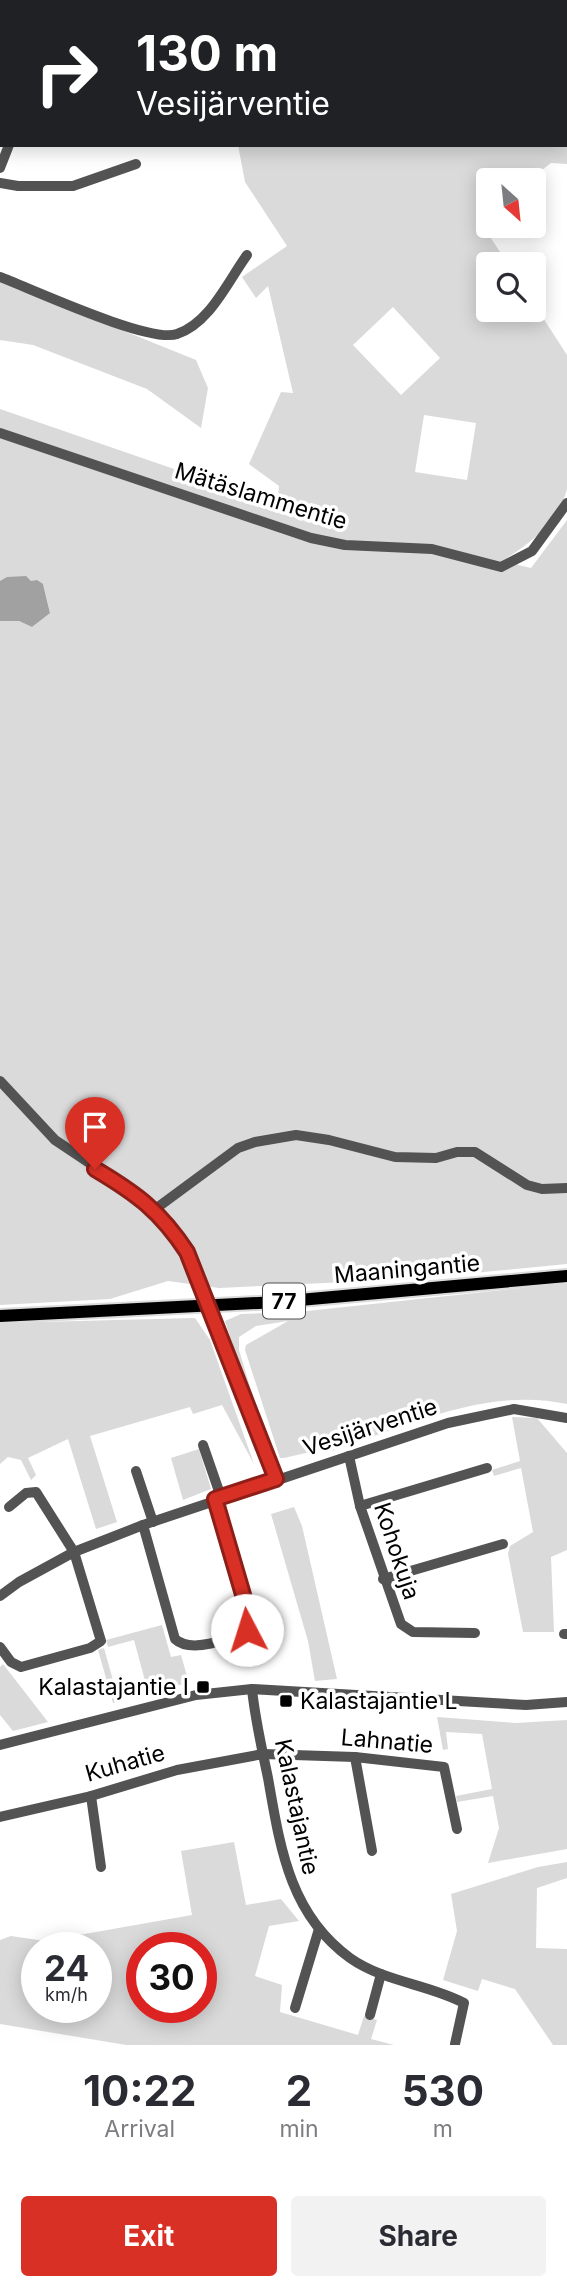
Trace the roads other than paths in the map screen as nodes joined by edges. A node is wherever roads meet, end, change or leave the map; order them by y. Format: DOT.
graph roads {
  1 [pos="8,147"];
  2 [pos="136,164"];
  3 [pos="0,167"];
  4 [pos="0,183"];
  5 [pos="247,254"];
  6 [pos="0,276"];
  7 [pos="0,433"];
  8 [pos="567,503"];
  9 [pos="0,1081"];
  10 [pos="567,1188"];
  11 [pos="154,1210"];
  12 [pos="567,1276"];
  13 [pos="209,1305"];
  14 [pos="0,1316"];
  15 [pos="567,1418"];
  16 [pos="203,1445"];
  17 [pos="349,1456"];
  18 [pos="487,1468"];
  19 [pos="136,1471"];
  20 [pos="276,1479"];
  21 [pos="218,1498"];
  22 [pos="360,1506"];
  23 [pos="9,1507"];
  24 [pos="148,1524"];
  25 [pos="503,1544"];
  26 [pos="74,1552"];
  27 [pos="383,1578"];
  28 [pos="0,1596"];
  29 [pos="475,1633"];
  30 [pos="0,1647"];
  31 [pos="252,1689"];
  32 [pos="567,1702"];
  33 [pos="0,1745"];
  34 [pos="263,1754"];
  35 [pos="355,1757"];
  36 [pos="91,1796"];
  37 [pos="0,1817"];
  38 [pos="457,1829"];
  39 [pos="372,1851"];
  40 [pos="101,1867"];
  41 [pos="319,1929"];
  42 [pos="382,1974"];
  43 [pos="295,2008"];
  44 [pos="370,2015"];
  45 [pos="455,2045"];
  1 -- 3 [label="street"];
  2 -- 4 [label="street"];
  5 -- 6 [label="street"];
  7 -- 8 [label="street, Mätäslammentie"];
  9 -- 11 [label="street"];
  10 -- 11 [label="street"];
  11 -- 13 [label="street"];
  12 -- 13 [label="main road, Maaningantie / 77"];
  13 -- 14 [label="main road, Maaningantie / 77"];
  13 -- 20 [label="street"];
  15 -- 17 [label="street, Vesijärventie"];
  16 -- 21 [label="street"];
  17 -- 20 [label="street, Vesijärventie"];
  17 -- 22 [label="street, Kohokuja"];
  18 -- 22 [label="street"];
  19 -- 24 [label="street"];
  20 -- 21 [label="street, Vesijärventie"];
  21 -- 24 [label="street, Vesijärventie"];
  21 -- 24 [label="street"];
  22 -- 27 [label="street, Kohokuja"];
  23 -- 26 [label="street"];
  24 -- 26 [label="street, Vesijärventie"];
  25 -- 27 [label="street"];
  26 -- 28 [label="street, Vesijärventie"];
  26 -- 30 [label="street"];
  27 -- 29 [label="street, Kohokuja"];
  31 -- 32 [label="street"];
  31 -- 33 [label="street"];
  31 -- 34 [label="street, Kalastajantie"];
  34 -- 35 [label="street, Lahnatie"];
  34 -- 36 [label="street, Kuhatie"];
  34 -- 41 [label="street, Kalastajantie"];
  35 -- 38 [label="street, Lahnatie"];
  35 -- 39 [label="street"];
  36 -- 37 [label="street, Kuhatie"];
  36 -- 40 [label="street"];
  41 -- 42 [label="street, Kalastajantie"];
  41 -- 43 [label="street"];
  42 -- 44 [label="street"];
  42 -- 45 [label="street, Kalastajantie"];
}
